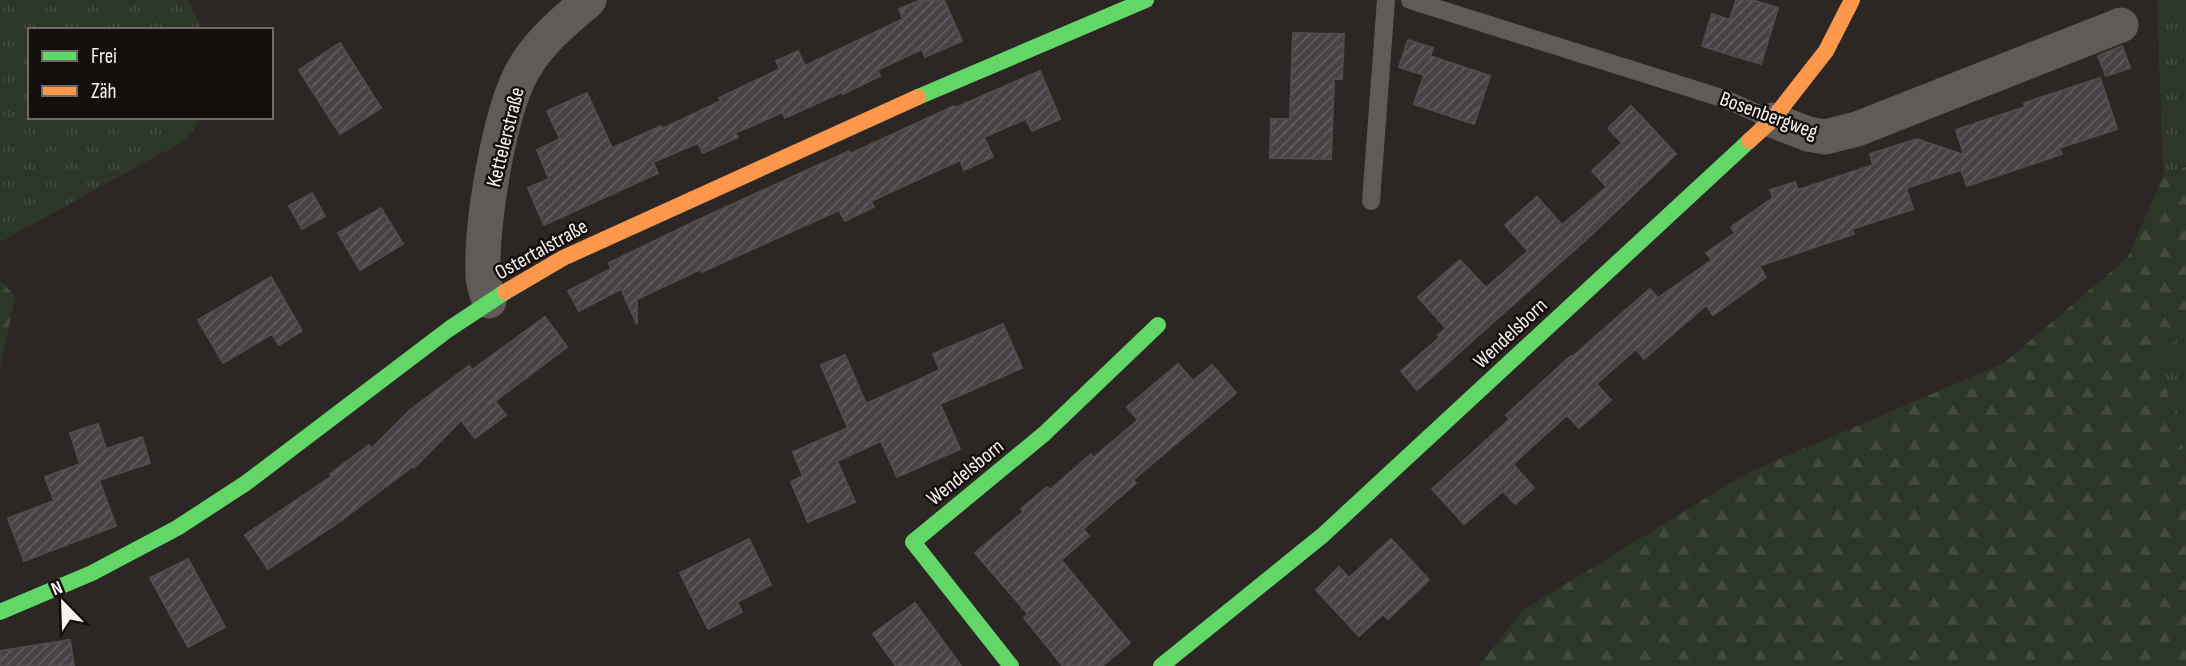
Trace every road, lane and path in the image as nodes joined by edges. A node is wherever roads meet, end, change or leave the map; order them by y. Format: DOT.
graph roads {
  1 [pos="589,0"];
  2 [pos="1146,0"];
  3 [pos="1386,0"];
  4 [pos="1410,0"];
  5 [pos="1853,0"];
  6 [pos="2121,25"];
  7 [pos="1772,120"];
  8 [pos="1371,201"];
  9 [pos="489,301"];
  10 [pos="1158,326"];
  11 [pos="0,612"];
  12 [pos="1011,666"];
  13 [pos="1161,666"];
  1 -- 9 [label="street, Kettelerstraße"];
  2 -- 9 [label="street, Ostertalstraße"];
  3 -- 8 [label="lane"];
  4 -- 7 [label="lane, Bosenbergweg"];
  5 -- 7 [label="street, Wendelsborn"];
  6 -- 7 [label="street, Bosenbergweg"];
  7 -- 13 [label="street, Wendelsborn"];
  9 -- 11 [label="street, Ostertalstraße"];
  10 -- 12 [label="street, Wendelsborn"];
}
